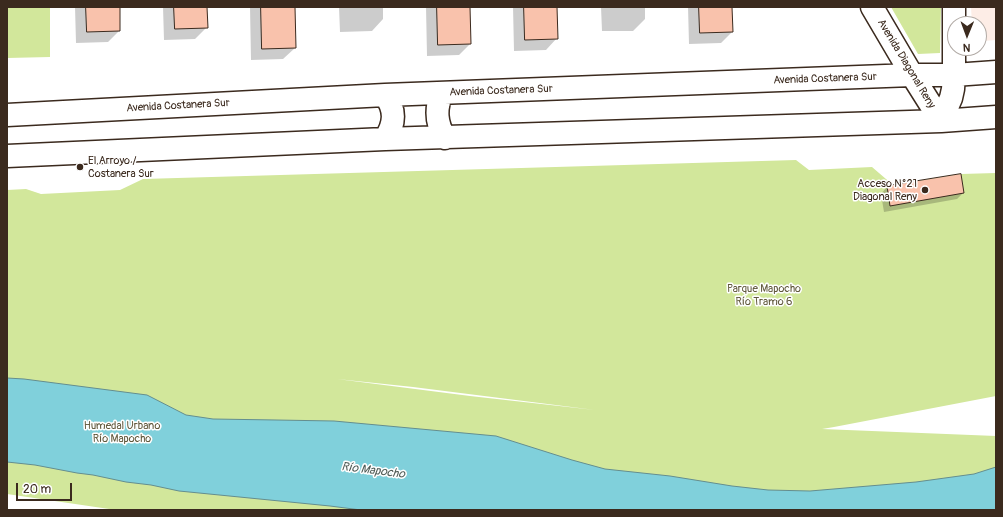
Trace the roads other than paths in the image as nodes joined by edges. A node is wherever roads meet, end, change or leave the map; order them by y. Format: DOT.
graph roads {
  1 [pos="872,7"];
  2 [pos="954,7"];
  3 [pos="996,72"];
  4 [pos="912,75"];
  5 [pos="954,75"];
  6 [pos="442,93"];
  7 [pos="384,95"];
  8 [pos="7,115"];
  9 [pos="996,117"];
  10 [pos="941,120"];
  11 [pos="444,138"];
  12 [pos="385,139"];
  13 [pos="7,156"];
  1 -- 4 [label="street, Avenida Diagonal Reny"];
  2 -- 5 [label="street"];
  3 -- 5 [label="street, Avenida Costanera Sur"];
  4 -- 5 [label="street, Avenida Costanera Sur"];
  4 -- 6 [label="street, Avenida Costanera Sur"];
  4 -- 10 [label="street, Avenida Diagonal Reny"];
  5 -- 10 [label="street"];
  6 -- 7 [label="street, Avenida Costanera Sur"];
  6 -- 11 [label="street"];
  7 -- 8 [label="street, Avenida Costanera Sur"];
  7 -- 12 [label="street"];
  9 -- 10 [label="street"];
  10 -- 11 [label="street"];
  11 -- 12 [label="street"];
  12 -- 13 [label="street"];
}
